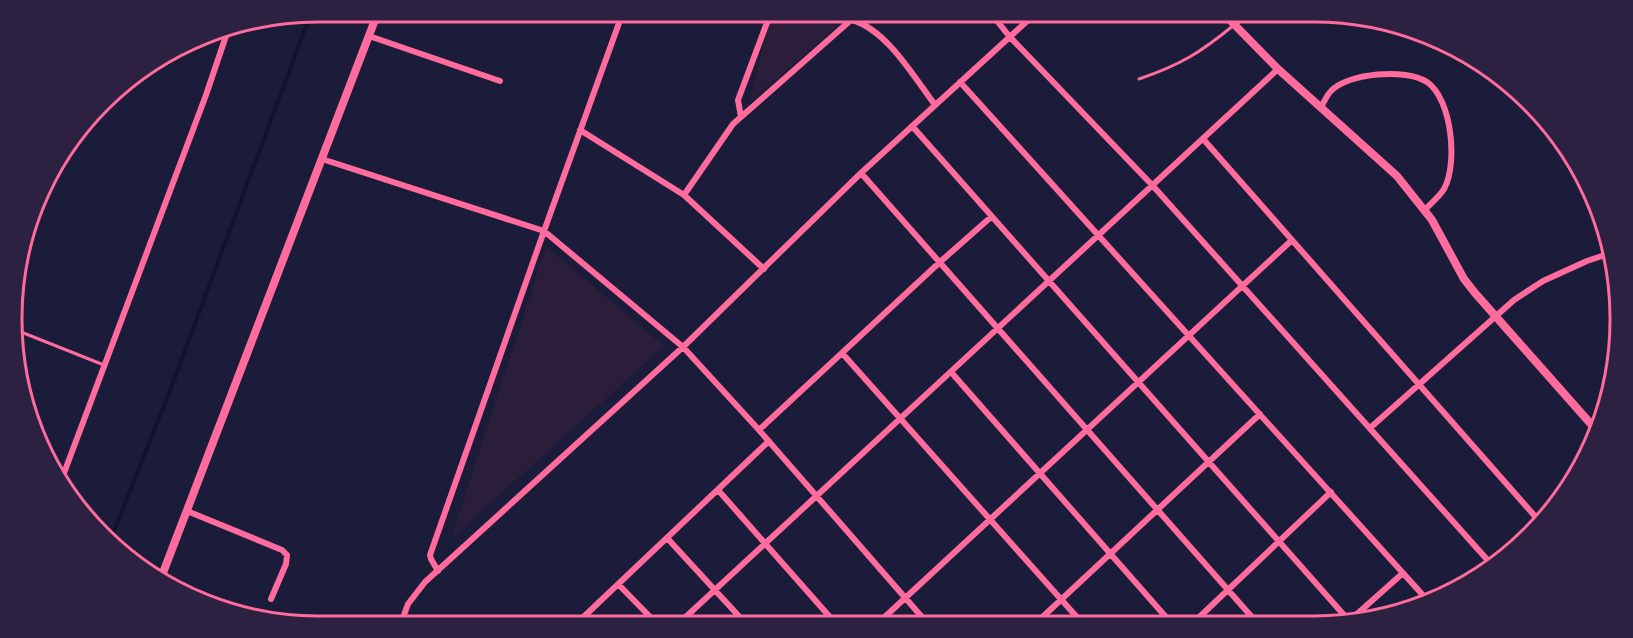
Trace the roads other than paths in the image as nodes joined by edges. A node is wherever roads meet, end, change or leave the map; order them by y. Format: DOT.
graph roads {
  1 [pos="374,22"];
  2 [pos="619,22"];
  3 [pos="767,22"];
  4 [pos="849,22"];
  5 [pos="855,22"];
  6 [pos="998,22"];
  7 [pos="1025,22"];
  8 [pos="1230,22"];
  9 [pos="1236,22"];
  10 [pos="1233,25"];
  11 [pos="369,36"];
  12 [pos="1009,36"];
  13 [pos="225,38"];
  14 [pos="1278,69"];
  15 [pos="1140,79"];
  16 [pos="500,81"];
  17 [pos="960,82"];
  18 [pos="935,105"];
  19 [pos="1321,107"];
  20 [pos="741,117"];
  21 [pos="912,126"];
  22 [pos="580,130"];
  23 [pos="1204,140"];
  24 [pos="322,159"];
  25 [pos="861,173"];
  26 [pos="1153,186"];
  27 [pos="684,195"];
  28 [pos="1425,210"];
  29 [pos="991,217"];
  30 [pos="544,231"];
  31 [pos="1098,237"];
  32 [pos="1292,240"];
  33 [pos="1604,255"];
  34 [pos="940,262"];
  35 [pos="764,269"];
  36 [pos="1048,282"];
  37 [pos="1242,286"];
  38 [pos="1496,317"];
  39 [pos="997,329"];
  40 [pos="23,333"];
  41 [pos="1188,336"];
  42 [pos="683,347"];
  43 [pos="842,353"];
  44 [pos="104,365"];
  45 [pos="951,372"];
  46 [pos="1137,382"];
  47 [pos="1420,385"];
  48 [pos="1260,414"];
  49 [pos="900,418"];
  50 [pos="1591,424"];
  51 [pos="1370,429"];
  52 [pos="759,430"];
  53 [pos="1086,430"];
  54 [pos="769,441"];
  55 [pos="1208,462"];
  56 [pos="65,471"];
  57 [pos="1040,473"];
  58 [pos="718,490"];
  59 [pos="1331,492"];
  60 [pos="816,497"];
  61 [pos="1157,510"];
  62 [pos="187,511"];
  63 [pos="1535,516"];
  64 [pos="990,519"];
  65 [pos="668,539"];
  66 [pos="766,543"];
  67 [pos="1279,543"];
  68 [pos="1110,554"];
  69 [pos="1487,560"];
  70 [pos="438,571"];
  71 [pos="163,572"];
  72 [pos="1403,573"];
  73 [pos="619,585"];
  74 [pos="715,590"];
  75 [pos="1228,590"];
  76 [pos="1423,595"];
  77 [pos="904,598"];
  78 [pos="271,599"];
  79 [pos="1061,599"];
  80 [pos="1361,612"];
  81 [pos="1341,614"];
  82 [pos="404,616"];
  83 [pos="585,616"];
  84 [pos="649,616"];
  85 [pos="687,616"];
  86 [pos="739,616"];
  87 [pos="829,616"];
  88 [pos="885,616"];
  89 [pos="921,616"];
  90 [pos="1043,616"];
  91 [pos="1076,616"];
  92 [pos="1165,616"];
  93 [pos="1200,616"];
  94 [pos="1251,616"];
  1 -- 11 [label="street"];
  2 -- 22 [label="street"];
  3 -- 20 [label="street"];
  4 -- 20 [label="street"];
  5 -- 18 [label="street"];
  6 -- 12 [label="street"];
  7 -- 12 [label="street"];
  8 -- 10 [label="street"];
  9 -- 10 [label="street"];
  10 -- 14 [label="street"];
  10 -- 15 [label="lane"];
  11 -- 16 [label="street"];
  11 -- 24 [label="street"];
  12 -- 17 [label="street"];
  12 -- 26 [label="street"];
  13 -- 44 [label="street"];
  14 -- 19 [label="street"];
  14 -- 23 [label="street"];
  17 -- 18 [label="street"];
  17 -- 31 [label="street"];
  18 -- 21 [label="street"];
  19 -- 28 [label="street"];
  19 -- 28 [label="street"];
  20 -- 27 [label="street"];
  21 -- 25 [label="street"];
  21 -- 29 [label="street"];
  22 -- 27 [label="street"];
  22 -- 30 [label="street"];
  23 -- 26 [label="street"];
  23 -- 32 [label="street"];
  24 -- 30 [label="street"];
  24 -- 62 [label="street"];
  25 -- 34 [label="street"];
  25 -- 35 [label="street"];
  26 -- 31 [label="street"];
  26 -- 37 [label="street"];
  27 -- 35 [label="street"];
  28 -- 38 [label="street"];
  29 -- 34 [label="street"];
  29 -- 36 [label="street"];
  30 -- 42 [label="street"];
  30 -- 70 [label="street"];
  31 -- 36 [label="street"];
  31 -- 41 [label="street"];
  32 -- 37 [label="street"];
  32 -- 47 [label="street"];
  33 -- 38 [label="street"];
  34 -- 39 [label="street"];
  34 -- 43 [label="street"];
  35 -- 42 [label="street"];
  36 -- 39 [label="street"];
  36 -- 46 [label="street"];
  37 -- 41 [label="street"];
  37 -- 51 [label="street"];
  38 -- 47 [label="street"];
  38 -- 50 [label="street"];
  39 -- 45 [label="street"];
  39 -- 53 [label="street"];
  40 -- 44 [label="lane"];
  41 -- 46 [label="street"];
  41 -- 48 [label="street"];
  42 -- 52 [label="street"];
  42 -- 70 [label="street"];
  43 -- 49 [label="street"];
  43 -- 52 [label="street"];
  44 -- 56 [label="street"];
  45 -- 49 [label="street"];
  45 -- 57 [label="street"];
  46 -- 53 [label="street"];
  46 -- 55 [label="street"];
  47 -- 51 [label="street"];
  47 -- 63 [label="street"];
  48 -- 55 [label="street"];
  48 -- 59 [label="street"];
  49 -- 60 [label="street"];
  49 -- 64 [label="street"];
  51 -- 69 [label="street"];
  52 -- 54 [label="street"];
  53 -- 57 [label="street"];
  53 -- 61 [label="street"];
  54 -- 58 [label="street"];
  54 -- 60 [label="street"];
  55 -- 61 [label="street"];
  55 -- 67 [label="street"];
  57 -- 64 [label="street"];
  57 -- 68 [label="street"];
  58 -- 65 [label="street"];
  58 -- 66 [label="street"];
  59 -- 67 [label="street"];
  59 -- 72 [label="street"];
  60 -- 66 [label="street"];
  60 -- 77 [label="street"];
  61 -- 68 [label="street"];
  61 -- 75 [label="street"];
  62 -- 71 [label="street"];
  62 -- 78 [label="street"];
  64 -- 77 [label="street"];
  64 -- 79 [label="street"];
  65 -- 73 [label="street"];
  65 -- 74 [label="street"];
  66 -- 74 [label="street"];
  66 -- 87 [label="street"];
  67 -- 75 [label="street"];
  67 -- 81 [label="street"];
  68 -- 79 [label="street"];
  68 -- 92 [label="street"];
  70 -- 82 [label="street"];
  72 -- 76 [label="street"];
  72 -- 80 [label="street"];
  73 -- 83 [label="street"];
  73 -- 84 [label="street"];
  74 -- 85 [label="street"];
  74 -- 86 [label="street"];
  75 -- 93 [label="street"];
  75 -- 94 [label="street"];
  77 -- 88 [label="street"];
  77 -- 89 [label="street"];
  79 -- 90 [label="street"];
  79 -- 91 [label="street"];
}
